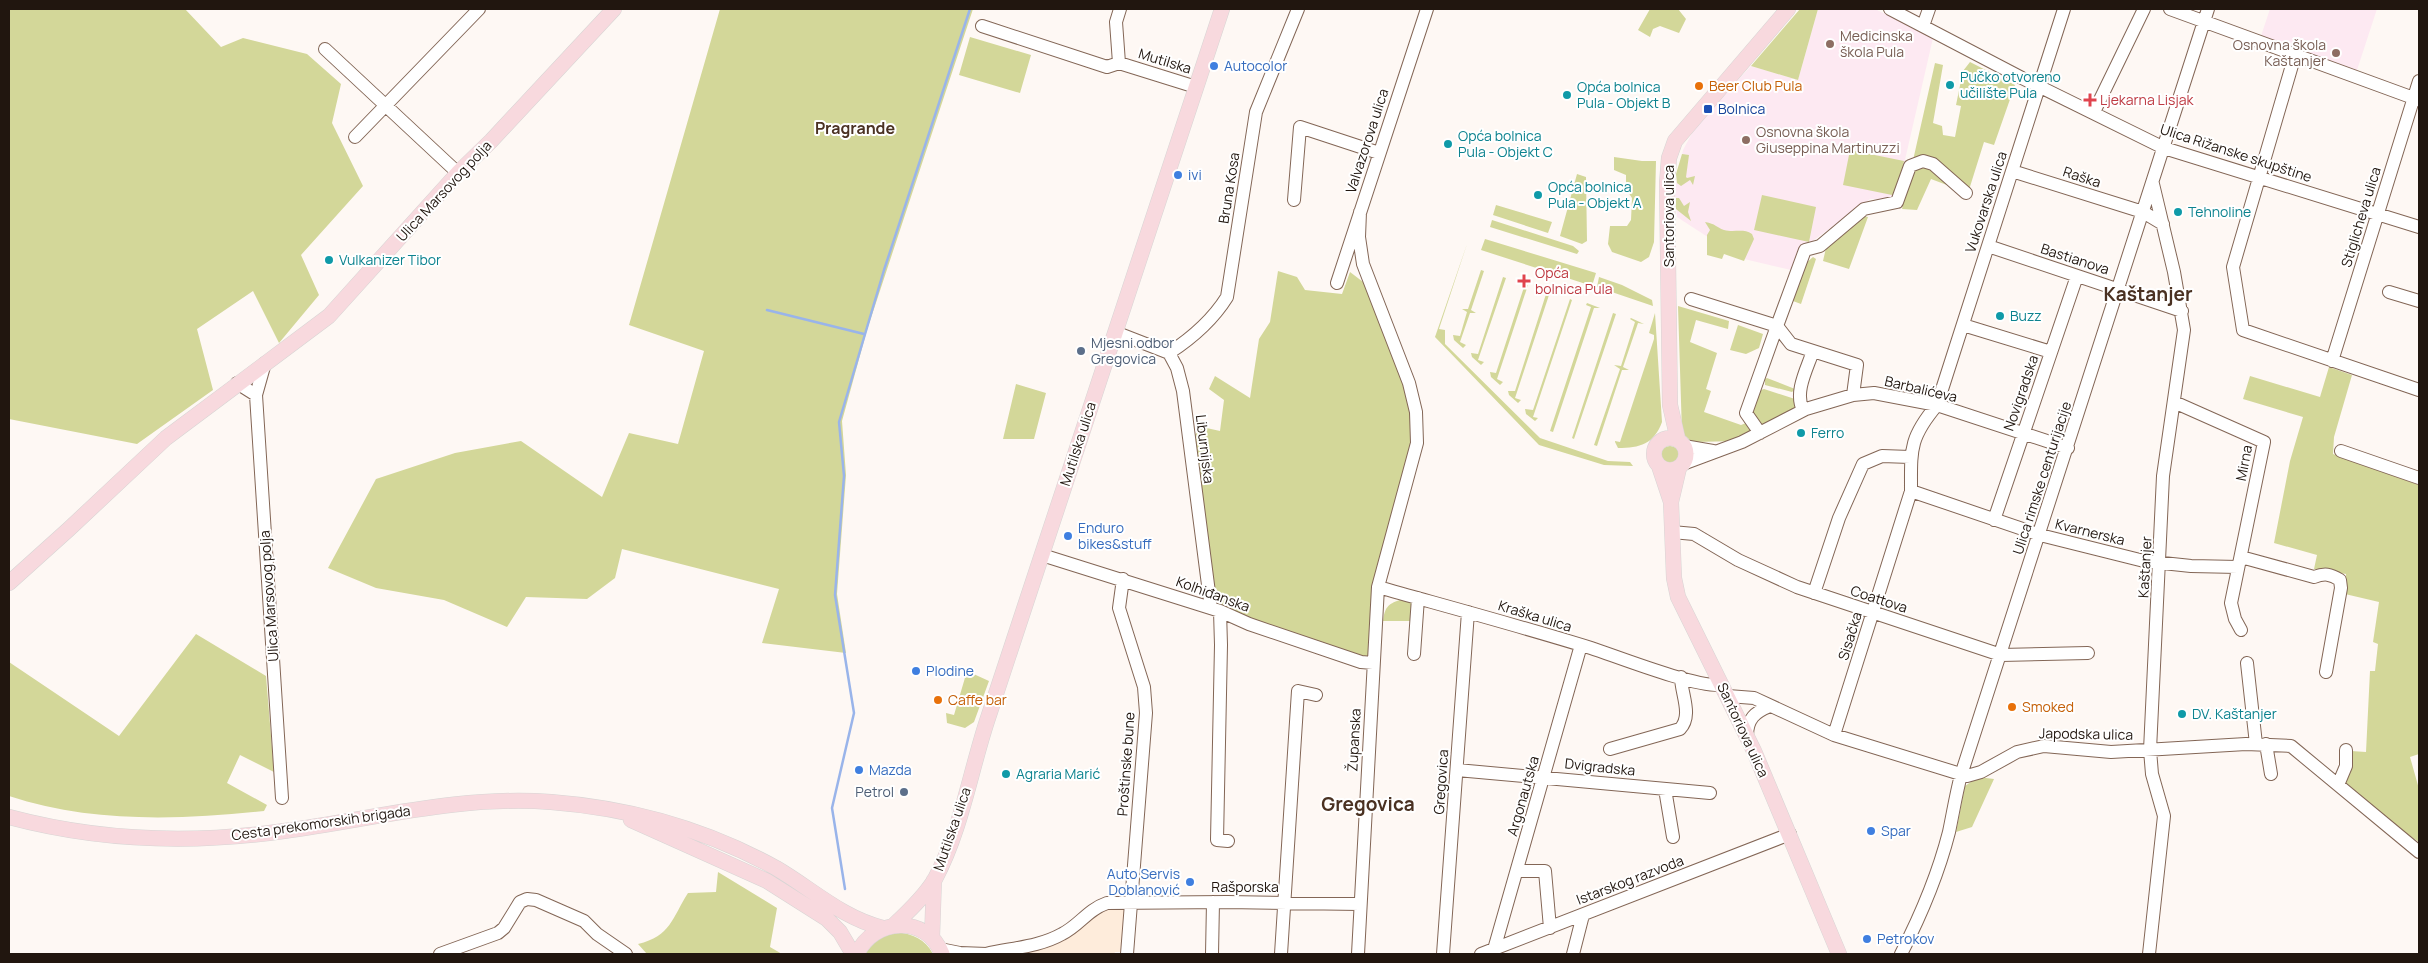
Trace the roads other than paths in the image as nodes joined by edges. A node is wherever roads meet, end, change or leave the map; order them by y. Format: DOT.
graph roads {
  1 [pos="479,9"];
  2 [pos="614,9"];
  3 [pos="1120,9"];
  4 [pos="1222,9"];
  5 [pos="1298,9"];
  6 [pos="1426,9"];
  7 [pos="1788,9"];
  8 [pos="1890,9"];
  9 [pos="1929,9"];
  10 [pos="2064,9"];
  11 [pos="2144,9"];
  12 [pos="2170,9"];
  13 [pos="2208,9"];
  14 [pos="2204,22"];
  15 [pos="982,26"];
  16 [pos="1923,26"];
  17 [pos="325,49"];
  18 [pos="2295,55"];
  19 [pos="1120,63"];
  20 [pos="2419,81"];
  21 [pos="2039,86"];
  22 [pos="1196,87"];
  23 [pos="2417,99"];
  24 [pos="386,104"];
  25 [pos="2094,112"];
  26 [pos="355,137"];
  27 [pos="2164,148"];
  28 [pos="1379,153"];
  29 [pos="2012,171"];
  30 [pos="458,173"];
  31 [pos="2260,178"];
  32 [pos="2153,183"];
  33 [pos="1966,193"];
  34 [pos="1294,200"];
  35 [pos="1360,212"];
  36 [pos="2143,212"];
  37 [pos="2378,214"];
  38 [pos="2163,224"];
  39 [pos="2419,227"];
  40 [pos="1988,246"];
  41 [pos="1363,264"];
  42 [pos="1342,268"];
  43 [pos="2077,276"];
  44 [pos="1337,283"];
  45 [pos="2119,289"];
  46 [pos="2389,292"];
  47 [pos="1691,299"];
  48 [pos="2419,301"];
  49 [pos="2182,311"];
  50 [pos="1962,325"];
  51 [pos="1778,326"];
  52 [pos="1115,332"];
  53 [pos="1813,351"];
  54 [pos="2051,352"];
  55 [pos="1168,353"];
  56 [pos="2332,362"];
  57 [pos="265,363"];
  58 [pos="237,383"];
  59 [pos="2419,390"];
  60 [pos="256,395"];
  61 [pos="1852,395"];
  62 [pos="2174,402"];
  63 [pos="1937,405"];
  64 [pos="1670,406"];
  65 [pos="1803,410"];
  66 [pos="1760,433"];
  67 [pos="2022,434"];
  68 [pos="1660,442"];
  69 [pos="1681,443"];
  70 [pos="2068,448"];
  71 [pos="1713,451"];
  72 [pos="2341,451"];
  73 [pos="1910,457"];
  74 [pos="1659,466"];
  75 [pos="1681,466"];
  76 [pos="2419,478"];
  77 [pos="1911,491"];
  78 [pos="1671,502"];
  79 [pos="1994,520"];
  80 [pos="1672,532"];
  81 [pos="2040,535"];
  82 [pos="1042,555"];
  83 [pos="2239,562"];
  84 [pos="2160,564"];
  85 [pos="1123,579"];
  86 [pos="9,583"];
  87 [pos="1378,587"];
  88 [pos="1814,593"];
  89 [pos="1418,598"];
  90 [pos="1215,609"];
  91 [pos="1468,612"];
  92 [pos="1873,613"];
  93 [pos="2241,630"];
  94 [pos="1581,645"];
  95 [pos="2088,653"];
  96 [pos="1414,654"];
  97 [pos="2001,655"];
  98 [pos="1373,663"];
  99 [pos="2246,663"];
  100 [pos="2326,672"];
  101 [pos="1681,677"];
  102 [pos="1726,693"];
  103 [pos="1316,695"];
  104 [pos="1767,704"];
  105 [pos="1834,735"];
  106 [pos="1747,736"];
  107 [pos="2261,744"];
  108 [pos="1610,749"];
  109 [pos="2150,750"];
  110 [pos="2346,750"];
  111 [pos="1457,770"];
  112 [pos="2272,774"];
  113 [pos="1961,775"];
  114 [pos="1543,777"];
  115 [pos="2338,785"];
  116 [pos="1665,789"];
  117 [pos="1710,792"];
  118 [pos="282,798"];
  119 [pos="605,808"];
  120 [pos="9,817"];
  121 [pos="1790,834"];
  122 [pos="1673,837"];
  123 [pos="1228,841"];
  124 [pos="2419,852"];
  125 [pos="1517,871"];
  126 [pos="934,880"];
  127 [pos="1213,902"];
  128 [pos="1284,902"];
  129 [pos="1131,903"];
  130 [pos="1360,904"];
  131 [pos="1583,915"];
  132 [pos="888,926"];
  133 [pos="1550,928"];
  134 [pos="938,947"];
  135 [pos="1494,952"];
  136 [pos="440,954"];
  137 [pos="626,954"];
  138 [pos="853,954"];
  139 [pos="857,954"];
  140 [pos="987,954"];
  141 [pos="1127,954"];
  142 [pos="1212,954"];
  143 [pos="1281,954"];
  144 [pos="1358,954"];
  145 [pos="1443,954"];
  146 [pos="1481,954"];
  147 [pos="1573,954"];
  148 [pos="1839,954"];
  149 [pos="1901,954"];
  150 [pos="2150,954"];
  1 -- 24 [label="street"];
  2 -- 30 [label="main road, Ulica Marsovog polja"];
  3 -- 19 [label="street, Mutilska"];
  4 -- 22 [label="main road, Mutilska ulica"];
  5 -- 55 [label="street, Bruna Kosa"];
  6 -- 28 [label="street, Valvazorova ulica"];
  7 -- 64 [label="main road, Santoriova ulica"];
  8 -- 16 [label="street, Ulica Rižanske skupštine"];
  9 -- 16 [label="street"];
  10 -- 21 [label="street, Vukovarska ulica"];
  11 -- 25 [label="street"];
  12 -- 14 [label="street"];
  13 -- 14 [label="street, Ulica rimske centurijacije"];
  14 -- 18 [label="street"];
  14 -- 27 [label="street, Ulica rimske centurijacije"];
  15 -- 19 [label="street"];
  16 -- 21 [label="street, Ulica Rižanske skupštine"];
  17 -- 24 [label="street"];
  18 -- 23 [label="street"];
  18 -- 31 [label="street"];
  19 -- 22 [label="street, Mutilska"];
  20 -- 23 [label="street, Stiglicheva ulica"];
  21 -- 25 [label="street, Ulica Rižanske skupštine"];
  21 -- 29 [label="street, Vukovarska ulica"];
  22 -- 52 [label="main road, Mutilska ulica"];
  23 -- 37 [label="street, Stiglicheva ulica"];
  24 -- 26 [label="street"];
  24 -- 30 [label="street"];
  25 -- 27 [label="street, Ulica Rižanske skupštine"];
  27 -- 31 [label="street, Ulica Rižanske skupštine"];
  27 -- 32 [label="street, Ulica rimske centurijacije"];
  28 -- 34 [label="street"];
  28 -- 35 [label="street, Valvazorova ulica"];
  29 -- 36 [label="street, Raška"];
  29 -- 40 [label="street, Vukovarska ulica"];
  30 -- 57 [label="main road, Ulica Marsovog polja"];
  31 -- 37 [label="street, Ulica Rižanske skupštine"];
  31 -- 56 [label="street"];
  32 -- 36 [label="street, Ulica rimske centurijacije"];
  32 -- 38 [label="street, Kaštanjer"];
  33 -- 51 [label="street"];
  35 -- 41 [label="street, Županska"];
  35 -- 42 [label="street, Valvazorova ulica"];
  36 -- 38 [label="street, Raška"];
  36 -- 45 [label="street, Ulica rimske centurijacije"];
  37 -- 39 [label="street, Ulica Rižanske skupštine"];
  37 -- 56 [label="street, Stiglicheva ulica"];
  38 -- 49 [label="street, Kaštanjer"];
  40 -- 43 [label="street, Bastianova"];
  40 -- 50 [label="street, Vukovarska ulica"];
  41 -- 42 [label="street"];
  41 -- 87 [label="street, Županska"];
  42 -- 44 [label="street, Valvazorova ulica"];
  43 -- 45 [label="street, Bastianova"];
  43 -- 54 [label="street, Novigradska"];
  45 -- 49 [label="street, Bastianova"];
  45 -- 70 [label="street, Ulica rimske centurijacije"];
  46 -- 48 [label="street"];
  47 -- 51 [label="street"];
  49 -- 62 [label="street, Kaštanjer"];
  50 -- 54 [label="street"];
  50 -- 63 [label="street, Vukovarska ulica"];
  51 -- 53 [label="street"];
  51 -- 66 [label="street"];
  52 -- 55 [label="street"];
  52 -- 82 [label="main road, Mutilska ulica"];
  53 -- 61 [label="street"];
  53 -- 65 [label="street"];
  54 -- 67 [label="street, Novigradska"];
  55 -- 90 [label="street, Liburnijska"];
  56 -- 59 [label="street"];
  57 -- 58 [label="main road, Ulica Marsovog polja"];
  57 -- 60 [label="street, Ulica Marsovog polja"];
  58 -- 60 [label="street"];
  58 -- 86 [label="main road, Ulica Marsovog polja"];
  60 -- 118 [label="street, Ulica Marsovog polja"];
  61 -- 63 [label="street, Barbalićeva"];
  61 -- 65 [label="street, Barbalićeva"];
  62 -- 83 [label="street, Mirna"];
  62 -- 84 [label="street, Kaštanjer"];
  63 -- 67 [label="street, Barbalićeva"];
  63 -- 73 [label="street, Sisačka"];
  64 -- 68 [label="main road, Santoriova ulica"];
  64 -- 69 [label="main road, Santoriova ulica"];
  65 -- 66 [label="street, Barbalićeva"];
  66 -- 71 [label="street, Barbalićeva"];
  67 -- 70 [label="street, Barbalićeva"];
  67 -- 79 [label="street, Novigradska"];
  68 -- 69 [label="main road"];
  68 -- 74 [label="main road"];
  69 -- 71 [label="street"];
  69 -- 75 [label="main road"];
  70 -- 81 [label="street, Ulica rimske centurijacije"];
  71 -- 75 [label="street, Barbalićeva"];
  72 -- 76 [label="street"];
  73 -- 77 [label="street, Sisačka"];
  73 -- 88 [label="street"];
  74 -- 75 [label="main road"];
  74 -- 78 [label="main road, Santoriova ulica"];
  75 -- 78 [label="main road, Santoriova ulica"];
  77 -- 79 [label="street, Kvarnerska"];
  77 -- 92 [label="street, Sisačka"];
  78 -- 80 [label="main road, Santoriova ulica"];
  79 -- 81 [label="street, Kvarnerska"];
  80 -- 88 [label="street, Coattova"];
  80 -- 102 [label="main road, Santoriova ulica"];
  81 -- 84 [label="street, Kvarnerska"];
  81 -- 97 [label="street, Ulica rimske centurijacije"];
  82 -- 85 [label="street, Kolhiđanska"];
  82 -- 126 [label="main road, Mutilska ulica"];
  83 -- 84 [label="street, Kvarnerska"];
  83 -- 93 [label="street, Mirna"];
  83 -- 100 [label="street"];
  84 -- 109 [label="street, Kaštanjer"];
  85 -- 90 [label="street, Kolhiđanska"];
  85 -- 129 [label="street, Proštinske bune"];
  87 -- 89 [label="street, Kraška ulica"];
  87 -- 98 [label="street, Županska"];
  88 -- 92 [label="street, Coattova"];
  89 -- 91 [label="street, Kraška ulica"];
  89 -- 96 [label="street"];
  90 -- 98 [label="street, Kolhiđanska"];
  90 -- 123 [label="street, Liburnijska"];
  91 -- 94 [label="street, Kraška ulica"];
  91 -- 111 [label="street, Gregovica"];
  92 -- 97 [label="street, Coattova"];
  92 -- 105 [label="street, Sisačka"];
  94 -- 101 [label="street, Kraška ulica"];
  94 -- 114 [label="street, Argonautska"];
  95 -- 97 [label="street, Coattova"];
  97 -- 113 [label="street, Ulica rimske centurijacije"];
  98 -- 130 [label="street, Županska"];
  99 -- 107 [label="street"];
  101 -- 102 [label="street, Kraška ulica"];
  101 -- 108 [label="street"];
  102 -- 104 [label="street, Japodska ulica"];
  102 -- 106 [label="main road, Santoriova ulica"];
  103 -- 128 [label="street"];
  104 -- 105 [label="street, Japodska ulica"];
  104 -- 106 [label="street"];
  105 -- 113 [label="street, Japodska ulica"];
  106 -- 121 [label="main road, Santoriova ulica"];
  107 -- 109 [label="street, Japodska ulica"];
  107 -- 112 [label="street"];
  107 -- 115 [label="street, Japodska ulica"];
  109 -- 113 [label="street, Japodska ulica"];
  109 -- 150 [label="street, Kaštanjer"];
  110 -- 115 [label="street"];
  111 -- 114 [label="street, Dvigradska"];
  111 -- 145 [label="street, Gregovica"];
  113 -- 149 [label="street, Ulica rimske centurijacije"];
  114 -- 116 [label="street, Dvigradska"];
  114 -- 125 [label="street, Argonautska"];
  115 -- 124 [label="street, Japodska ulica"];
  116 -- 117 [label="street, Dvigradska"];
  116 -- 122 [label="street"];
  119 -- 120 [label="main road, Cesta prekomorskih brigada"];
  119 -- 132 [label="main road, Cesta prekomorskih brigada"];
  119 -- 138 [label="main road, Cesta prekomorskih brigada"];
  121 -- 131 [label="street, Istarskog razvoda"];
  121 -- 148 [label="main road, Santoriova ulica"];
  125 -- 133 [label="street"];
  125 -- 135 [label="street, Argonautska"];
  126 -- 132 [label="main road, Mutilska ulica"];
  126 -- 134 [label="main road, Mutilska ulica"];
  127 -- 128 [label="street, Rašporska"];
  127 -- 129 [label="street, Rašporska"];
  127 -- 142 [label="street"];
  128 -- 130 [label="street, Rašporska"];
  128 -- 143 [label="street"];
  129 -- 140 [label="street, Rašporska"];
  129 -- 141 [label="street, Proštinske bune"];
  130 -- 144 [label="street, Županska"];
  131 -- 133 [label="street, Istarskog razvoda"];
  131 -- 147 [label="street"];
  132 -- 134 [label="main road, Cesta prekomorskih brigada"];
  132 -- 139 [label="main road, Mutilska ulica"];
  133 -- 135 [label="street, Istarskog razvoda"];
  134 -- 140 [label="street, Rašporska"];
  135 -- 146 [label="street, Istarskog razvoda"];
  136 -- 137 [label="street"];
}
